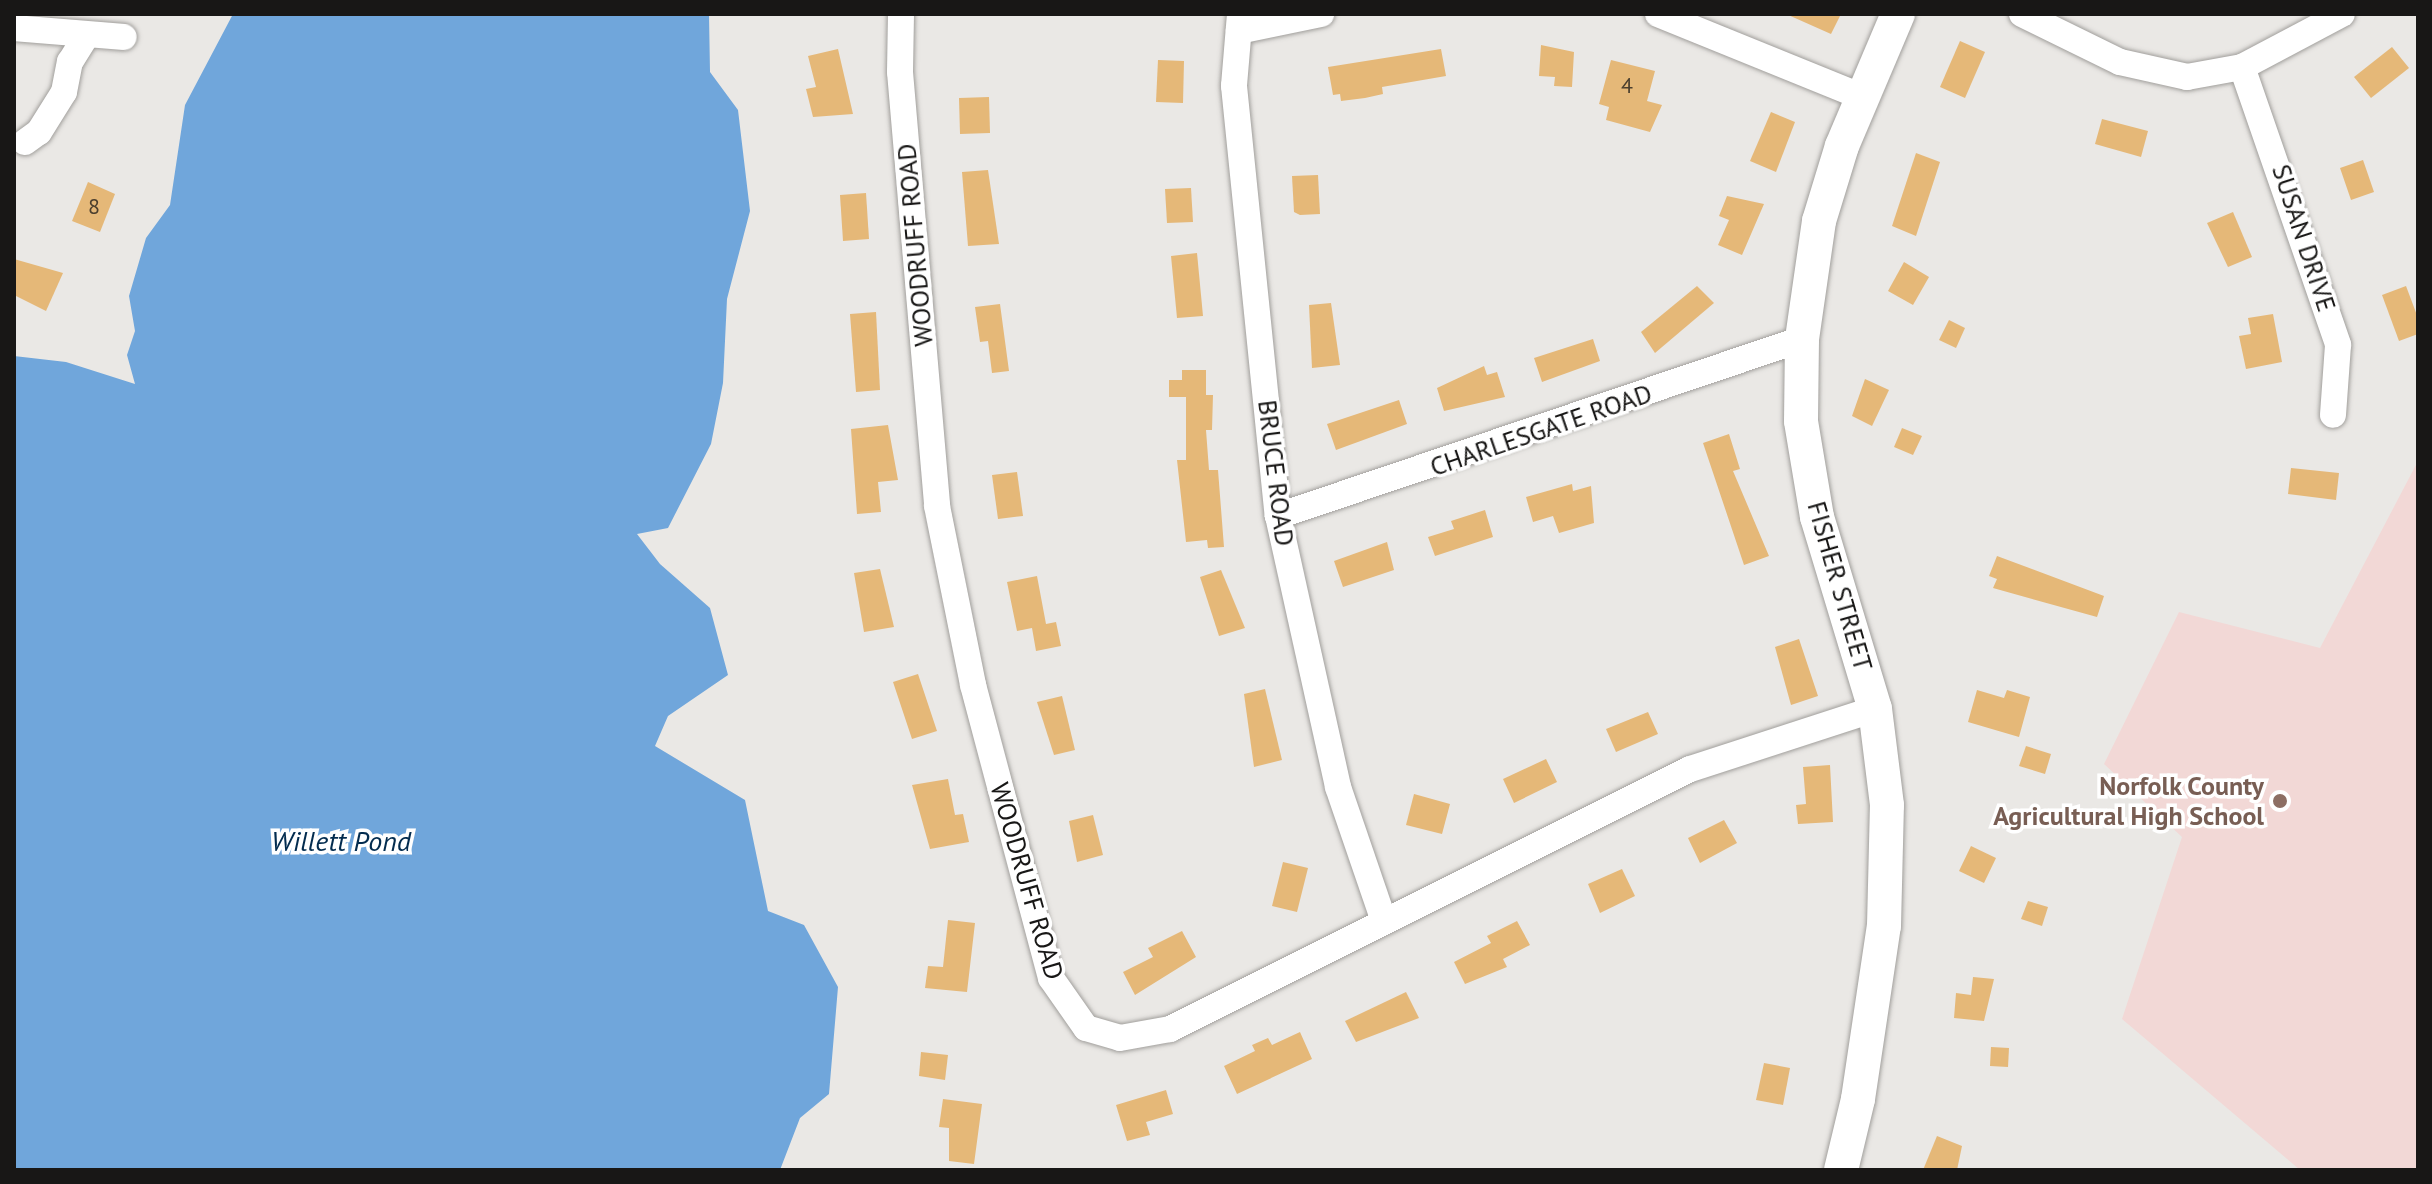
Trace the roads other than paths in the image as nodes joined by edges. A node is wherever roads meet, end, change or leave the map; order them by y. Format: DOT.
graph roads {
  1 [pos="901,14"];
  2 [pos="1321,14"];
  3 [pos="1658,14"];
  4 [pos="1898,14"];
  5 [pos="2022,14"];
  6 [pos="2342,14"];
  7 [pos="1239,22"];
  8 [pos="14,28"];
  9 [pos="87,35"];
  10 [pos="124,37"];
  11 [pos="2242,67"];
  12 [pos="1862,97"];
  13 [pos="25,142"];
  14 [pos="1802,339"];
  15 [pos="2333,415"];
  16 [pos="1278,516"];
  17 [pos="1875,709"];
  18 [pos="1384,921"];
  19 [pos="1841,1170"];
  1 -- 18 [label="street, WOODRUFF ROAD"];
  2 -- 7 [label="street"];
  3 -- 12 [label="street"];
  4 -- 12 [label="main road, FISHER STREET"];
  5 -- 11 [label="street"];
  6 -- 11 [label="street"];
  7 -- 16 [label="street, BRUCE ROAD"];
  8 -- 9 [label="street"];
  9 -- 10 [label="street"];
  9 -- 13 [label="street"];
  11 -- 15 [label="street, SUSAN DRIVE"];
  12 -- 14 [label="main road, FISHER STREET"];
  14 -- 16 [label="street, CHARLESGATE ROAD"];
  14 -- 17 [label="main road, FISHER STREET"];
  16 -- 18 [label="street, BRUCE ROAD"];
  17 -- 18 [label="street, WOODRUFF ROAD"];
  17 -- 19 [label="main road, FISHER STREET"];
}
